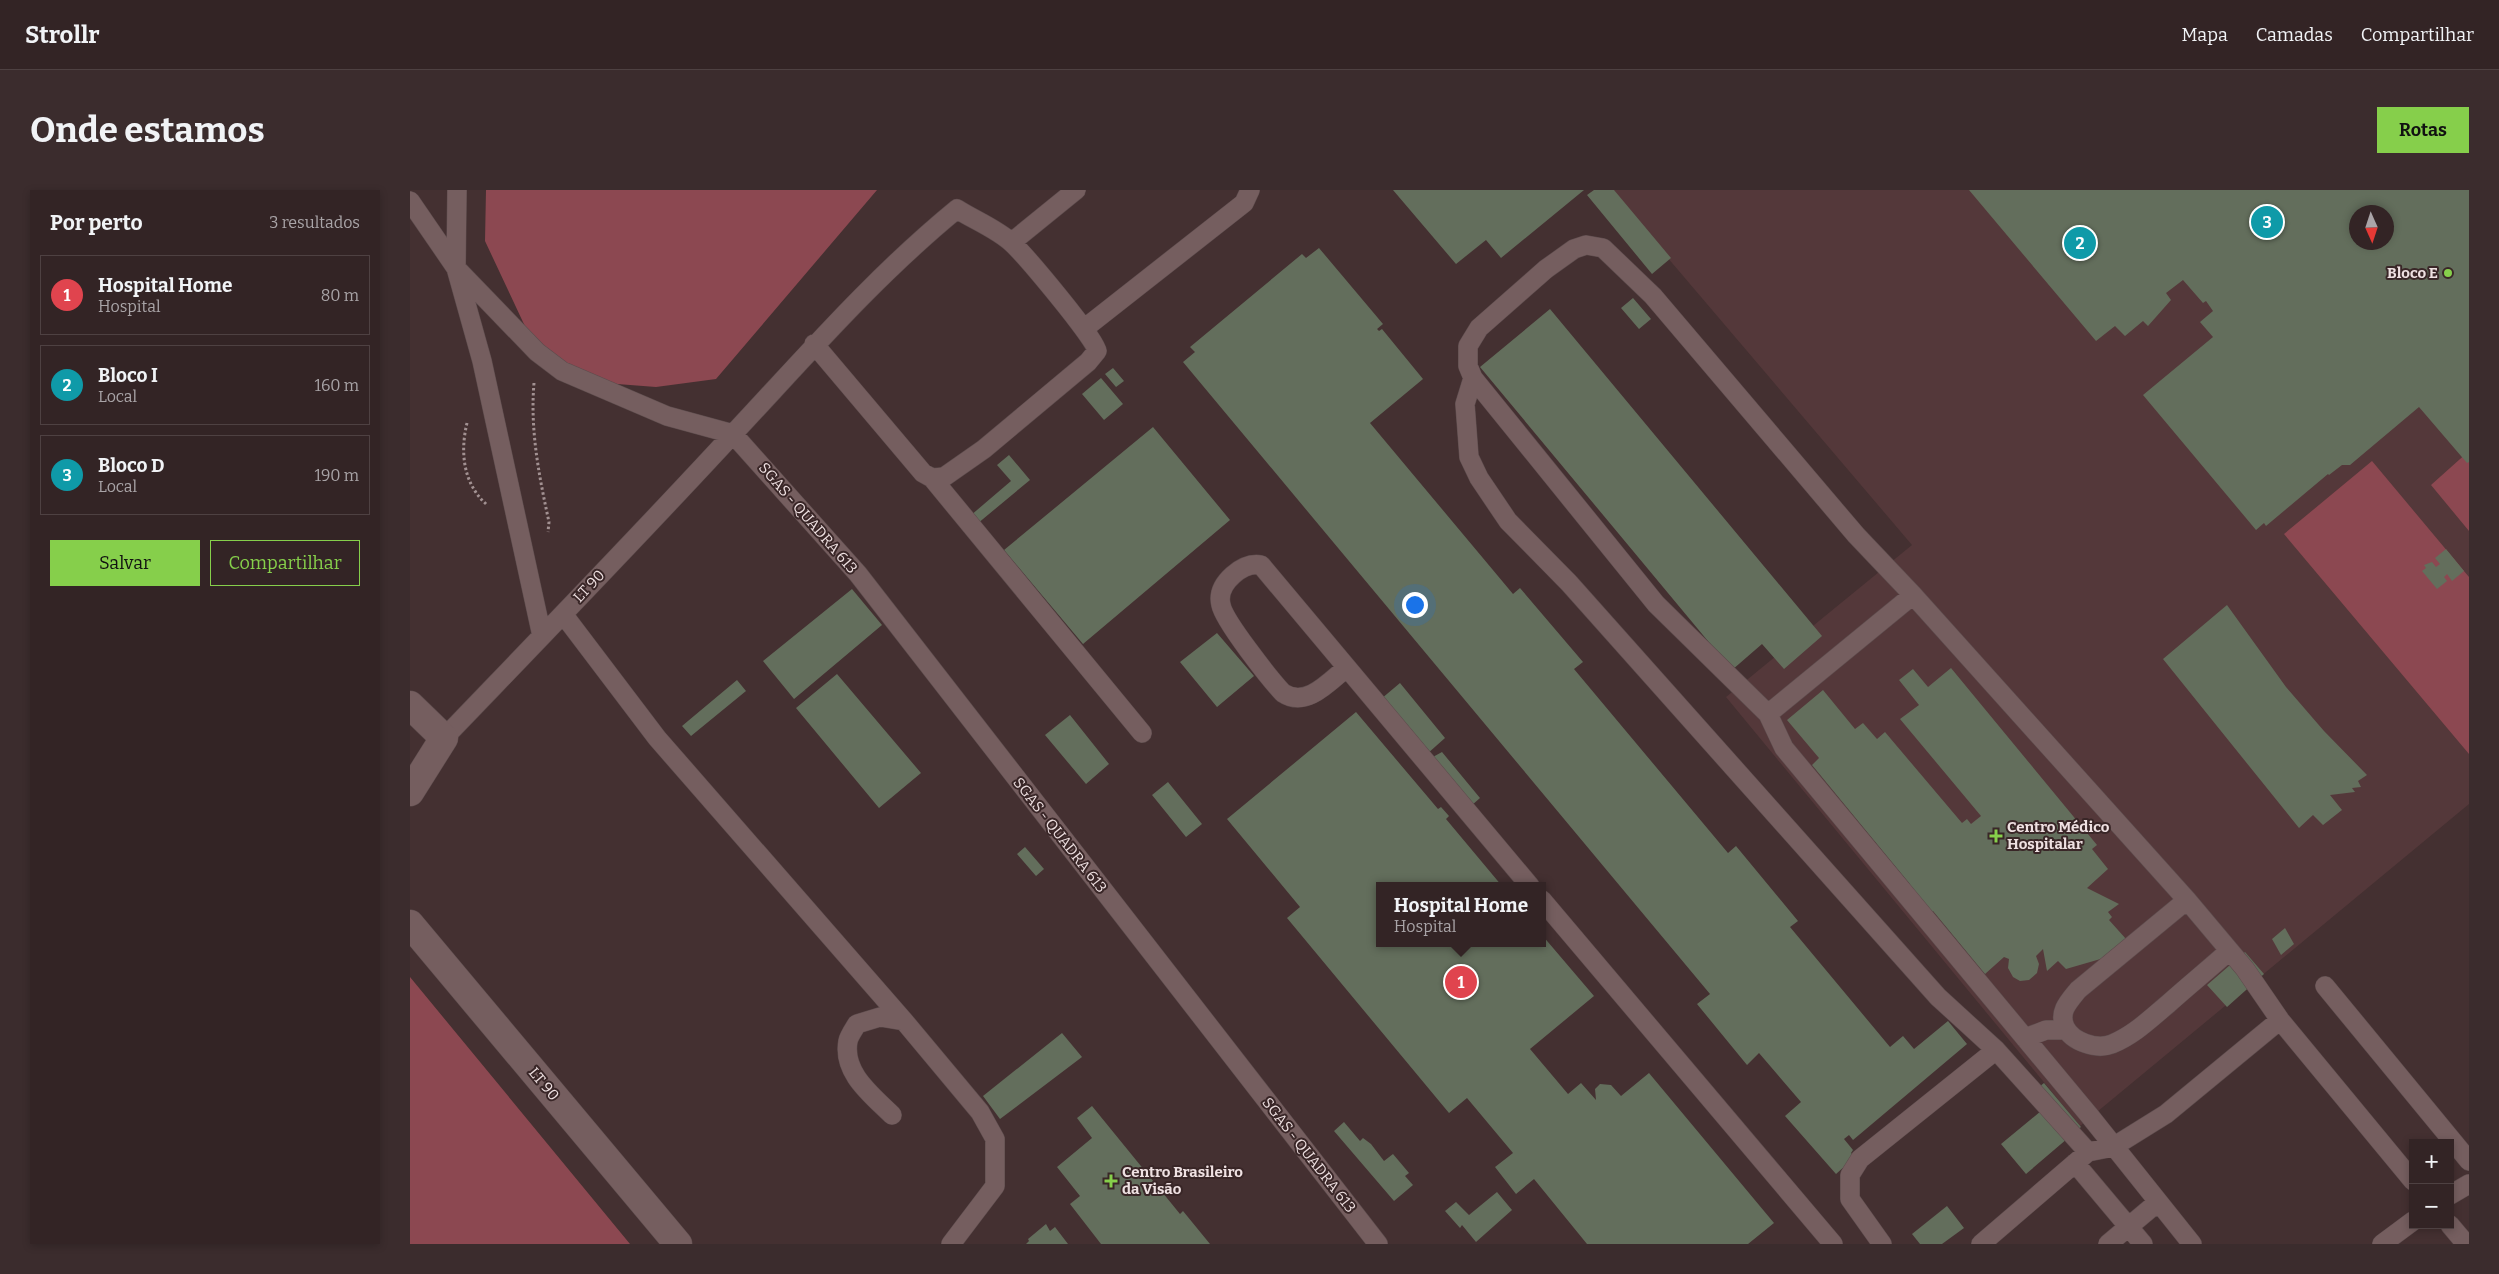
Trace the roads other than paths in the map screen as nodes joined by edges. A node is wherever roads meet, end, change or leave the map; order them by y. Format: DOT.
graph roads {
  1 [pos="458,190"];
  2 [pos="1076,190"];
  3 [pos="1250,190"];
  4 [pos="410,201"];
  5 [pos="1012,242"];
  6 [pos="456,268"];
  7 [pos="1085,328"];
  8 [pos="814,344"];
  9 [pos="1473,378"];
  10 [pos="733,434"];
  11 [pos="932,478"];
  12 [pos="1913,595"];
  13 [pos="563,614"];
  14 [pos="542,636"];
  15 [pos="1346,668"];
  16 [pos="410,705"];
  17 [pos="1768,714"];
  18 [pos="1142,732"];
  19 [pos="444,738"];
  20 [pos="410,792"];
  21 [pos="1527,882"];
  22 [pos="2187,900"];
  23 [pos="1546,905"];
  24 [pos="410,924"];
  25 [pos="2230,951"];
  26 [pos="2325,986"];
  27 [pos="2280,1020"];
  28 [pos="904,1021"];
  29 [pos="2066,1030"];
  30 [pos="2025,1038"];
  31 [pos="1996,1050"];
  32 [pos="892,1116"];
  33 [pos="2113,1147"];
  34 [pos="2081,1157"];
  35 [pos="2469,1161"];
  36 [pos="2409,1176"];
  37 [pos="2469,1184"];
  38 [pos="2454,1193"];
  39 [pos="2158,1202"];
  40 [pos="2409,1223"];
  41 [pos="2129,1227"];
  42 [pos="678,1244"];
  43 [pos="951,1244"];
  44 [pos="1378,1244"];
  45 [pos="1833,1244"];
  46 [pos="1882,1244"];
  47 [pos="1982,1244"];
  48 [pos="2108,1244"];
  49 [pos="2142,1244"];
  50 [pos="2192,1244"];
  51 [pos="2382,1244"];
  1 -- 6 [label="lane"];
  2 -- 5 [label="lane"];
  3 -- 7 [label="lane"];
  4 -- 6 [label="lane"];
  5 -- 7 [label="lane"];
  5 -- 8 [label="lane, LT 90"];
  6 -- 10 [label="lane"];
  6 -- 14 [label="lane"];
  7 -- 11 [label="lane"];
  8 -- 10 [label="lane, LT 90"];
  8 -- 11 [label="lane"];
  9 -- 12 [label="lane"];
  9 -- 17 [label="lane"];
  9 -- 31 [label="lane"];
  10 -- 13 [label="lane, LT 90"];
  10 -- 44 [label="lane, SGAS - QUADRA 613"];
  11 -- 18 [label="lane"];
  12 -- 17 [label="lane"];
  12 -- 22 [label="lane"];
  13 -- 14 [label="lane, LT 90"];
  13 -- 28 [label="lane"];
  14 -- 19 [label="lane, LT 90"];
  15 -- 15 [label="lane"];
  15 -- 21 [label="lane"];
  16 -- 19 [label="street"];
  17 -- 30 [label="lane"];
  19 -- 20 [label="street, LT 90"];
  22 -- 25 [label="lane"];
  22 -- 29 [label="lane"];
  23 -- 45 [label="lane"];
  24 -- 42 [label="street, LT 90"];
  25 -- 27 [label="lane"];
  25 -- 29 [label="lane"];
  26 -- 35 [label="lane"];
  27 -- 33 [label="lane"];
  27 -- 36 [label="lane"];
  28 -- 32 [label="lane"];
  28 -- 43 [label="lane"];
  29 -- 30 [label="lane"];
  30 -- 33 [label="lane"];
  31 -- 34 [label="lane"];
  31 -- 46 [label="lane"];
  33 -- 34 [label="lane"];
  33 -- 39 [label="lane"];
  34 -- 41 [label="lane"];
  34 -- 47 [label="lane"];
  37 -- 38 [label="lane"];
  39 -- 41 [label="lane"];
  39 -- 50 [label="lane"];
  40 -- 51 [label="lane"];
  41 -- 48 [label="lane"];
  41 -- 49 [label="lane"];
}
